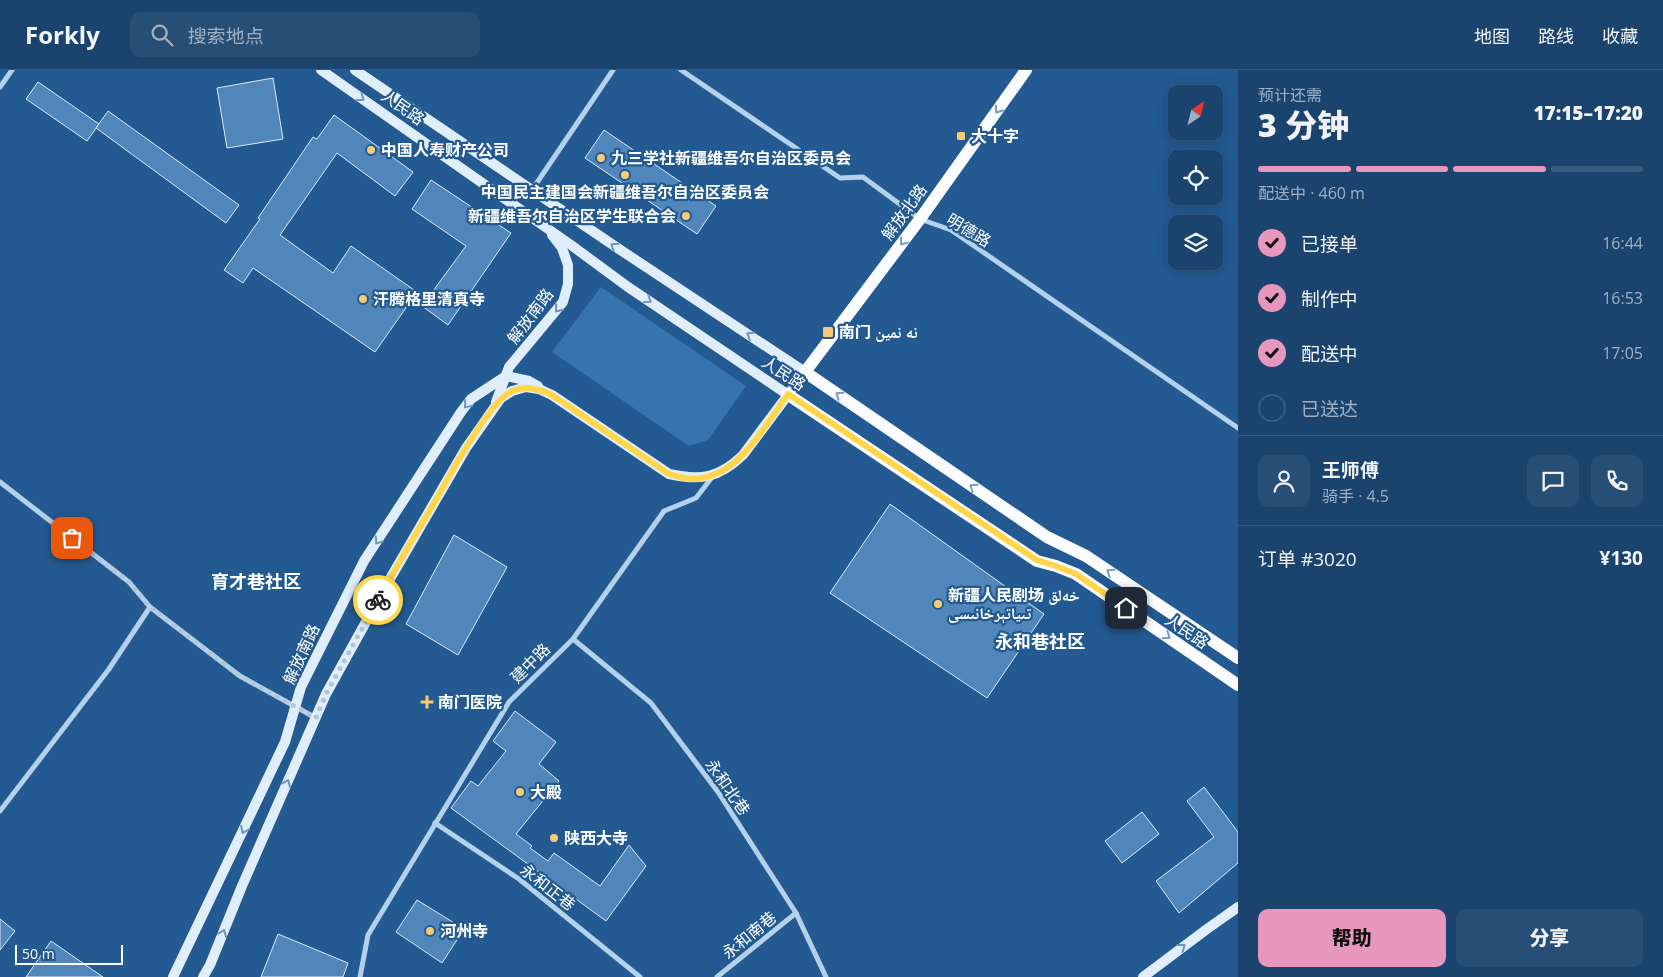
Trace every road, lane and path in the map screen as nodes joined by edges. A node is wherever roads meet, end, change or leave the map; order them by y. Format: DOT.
graph roads {
  1 [pos="12,70"];
  2 [pos="321,70"];
  3 [pos="355,70"];
  4 [pos="613,70"];
  5 [pos="681,70"];
  6 [pos="1026,70"];
  7 [pos="0,87"];
  8 [pos="532,190"];
  9 [pos="920,219"];
  10 [pos="537,221"];
  11 [pos="805,372"];
  12 [pos="506,376"];
  13 [pos="788,394"];
  14 [pos="552,395"];
  15 [pos="492,410"];
  16 [pos="1238,428"];
  17 [pos="714,475"];
  18 [pos="0,482"];
  19 [pos="150,607"];
  20 [pos="573,639"];
  21 [pos="1238,658"];
  22 [pos="1238,685"];
  23 [pos="295,707"];
  24 [pos="316,718"];
  25 [pos="0,811"];
  26 [pos="435,823"];
  27 [pos="1238,907"];
  28 [pos="796,913"];
  29 [pos="173,977"];
  30 [pos="203,977"];
  31 [pos="360,977"];
  32 [pos="640,977"];
  33 [pos="717,977"];
  34 [pos="826,977"];
  35 [pos="1143,977"];
  1 -- 7 [label="street"];
  2 -- 10 [label="main road, 人民路, one-way"];
  3 -- 8 [label="main road, 人民路"];
  4 -- 8 [label="street"];
  5 -- 9 [label="street, 明德路"];
  6 -- 9 [label="main road, 解放北路, one-way"];
  11 -- 8 [label="main road, 人民路, one-way"];
  9 -- 11 [label="main road, 解放北路, one-way"];
  9 -- 16 [label="street, 明德路"];
  10 -- 12 [label="main road, 解放南路, one-way"];
  10 -- 13 [label="main road, 人民路, one-way"];
  11 -- 13 [label="main road, 解放南路"];
  21 -- 11 [label="main road, 人民路, one-way"];
  12 -- 14 [label="main road"];
  12 -- 15 [label="main road, 解放南路"];
  12 -- 23 [label="main road, 解放南路, one-way"];
  13 -- 17 [label="main road, 解放南路"];
  13 -- 22 [label="main road, 人民路, one-way"];
  14 -- 15 [label="main road, 解放南路"];
  14 -- 17 [label="main road, 解放南路"];
  15 -- 24 [label="main road, 解放南路"];
  17 -- 20 [label="street, 建中路"];
  18 -- 19 [label="street"];
  19 -- 23 [label="street"];
  19 -- 25 [label="street"];
  20 -- 26 [label="street, 建中路"];
  20 -- 28 [label="street, 永和北巷"];
  23 -- 24 [label="street"];
  23 -- 29 [label="main road, 解放南路, one-way"];
  30 -- 24 [label="main road, 解放南路, one-way"];
  26 -- 31 [label="street, 建中路"];
  26 -- 32 [label="street, 永和正巷"];
  35 -- 27 [label="main road, one-way"];
  28 -- 33 [label="street, 永和南巷"];
  28 -- 34 [label="street, 永和北巷"];
}
